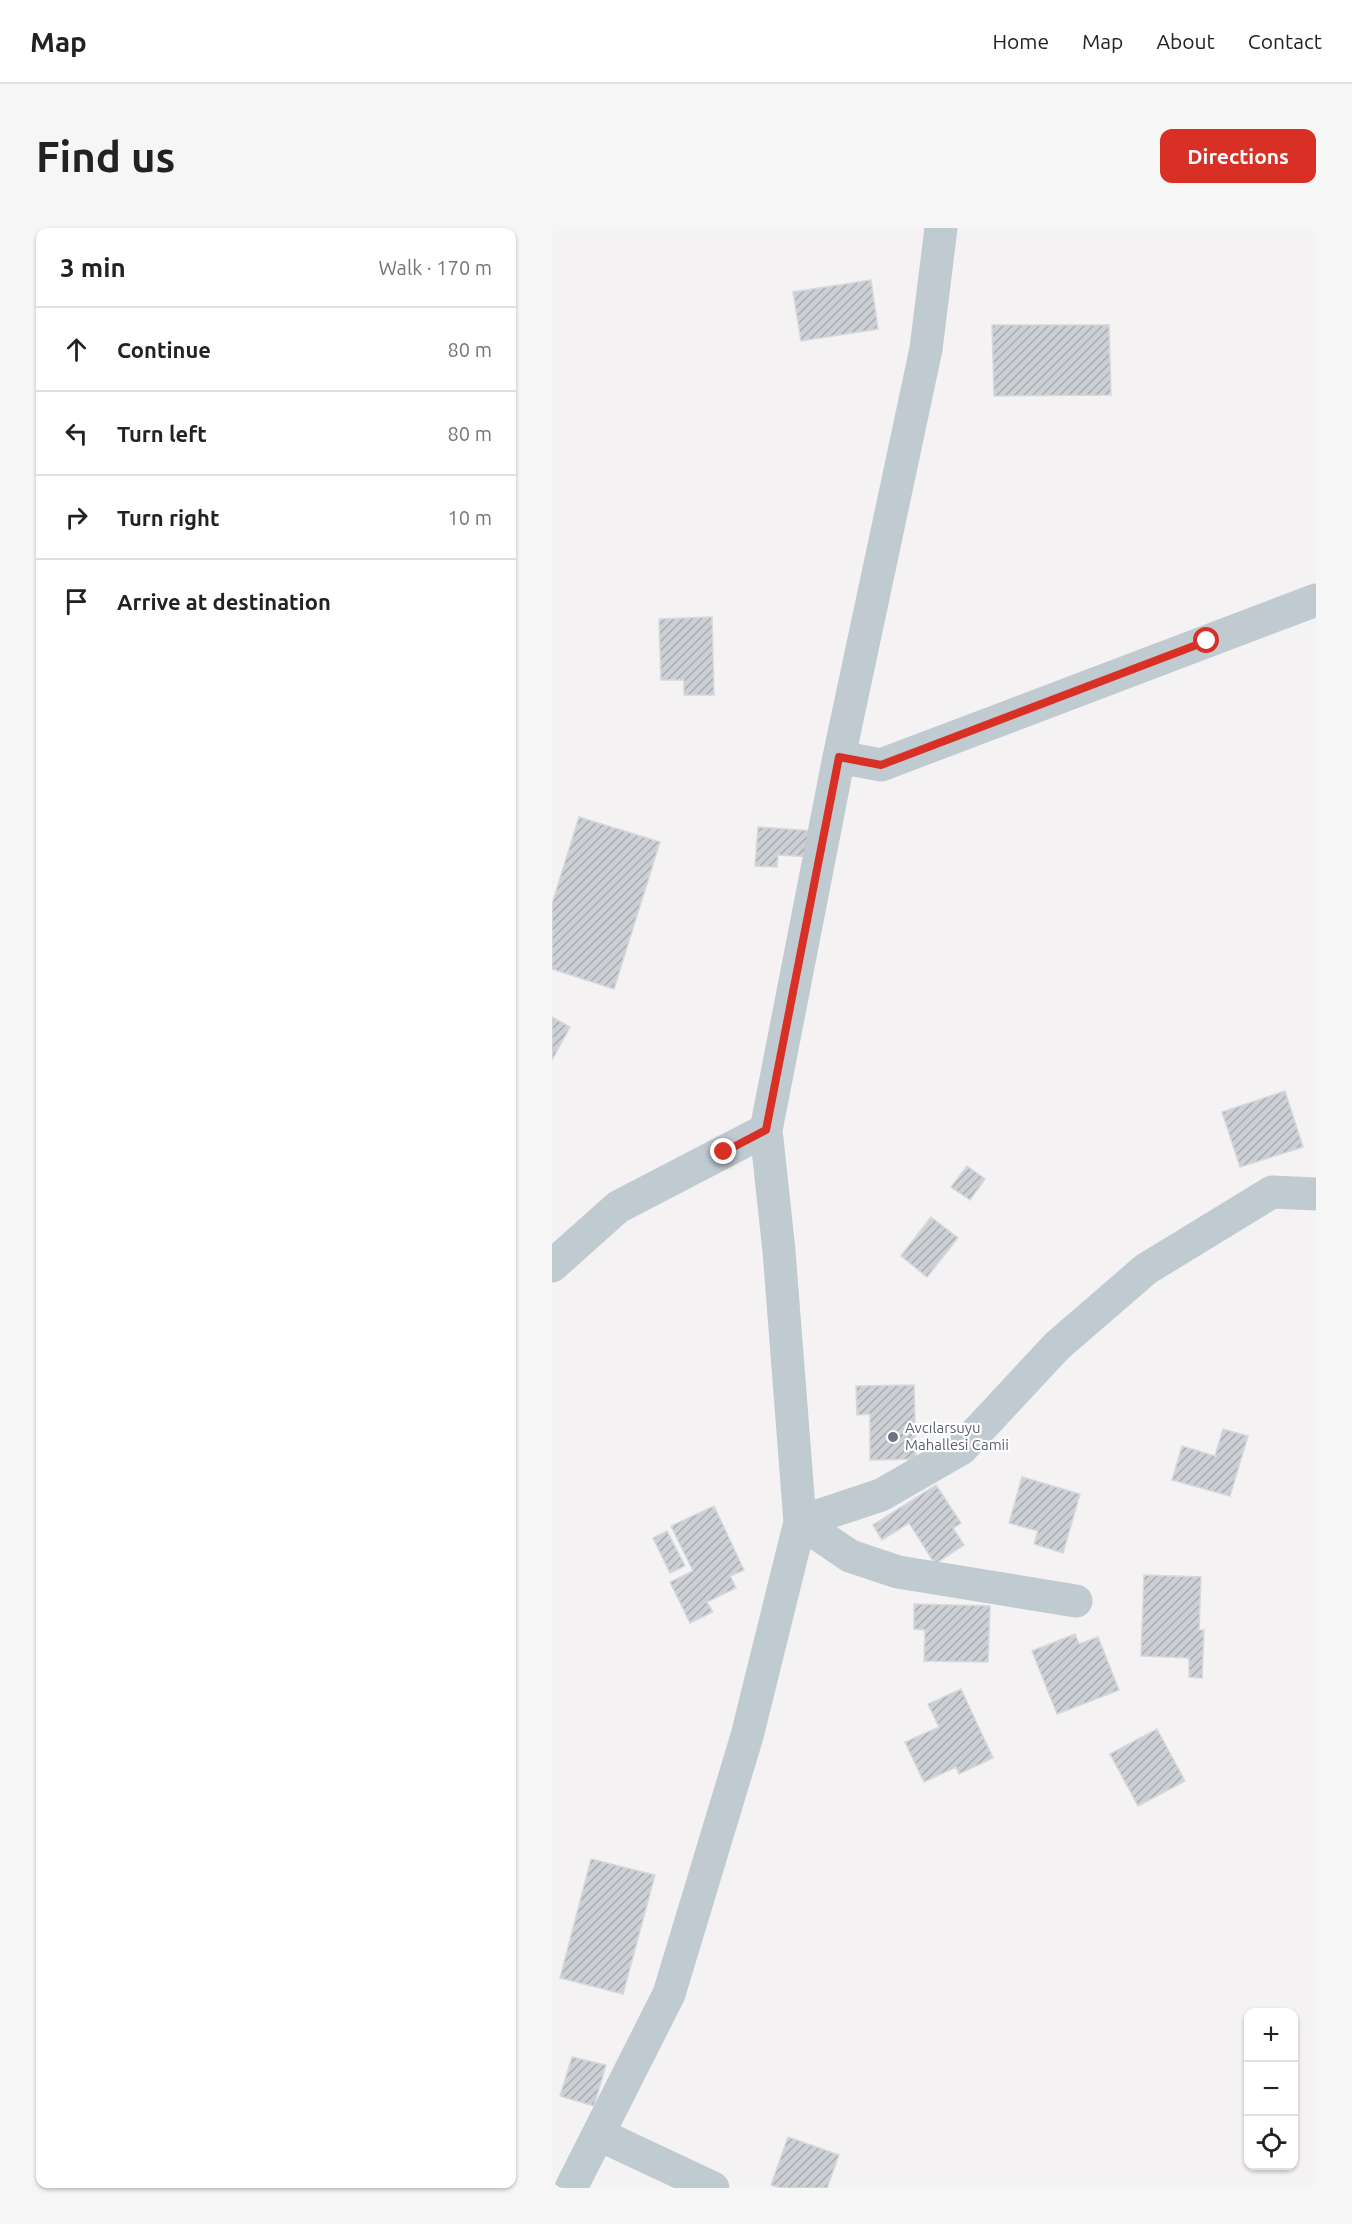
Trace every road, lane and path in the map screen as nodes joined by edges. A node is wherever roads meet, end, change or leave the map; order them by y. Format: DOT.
graph roads {
  1 [pos="941,228"];
  2 [pos="1316,600"];
  3 [pos="839,757"];
  4 [pos="766,1130"];
  5 [pos="1316,1194"];
  6 [pos="552,1266"];
  7 [pos="800,1522"];
  8 [pos="1076,1601"];
  9 [pos="600,2135"];
  10 [pos="571,2188"];
  11 [pos="713,2188"];
  1 -- 3 [label="street"];
  2 -- 3 [label="street"];
  3 -- 4 [label="street"];
  4 -- 6 [label="street"];
  4 -- 7 [label="street"];
  5 -- 7 [label="street"];
  7 -- 8 [label="street"];
  7 -- 9 [label="street"];
  9 -- 10 [label="street"];
  9 -- 11 [label="street"];
}
